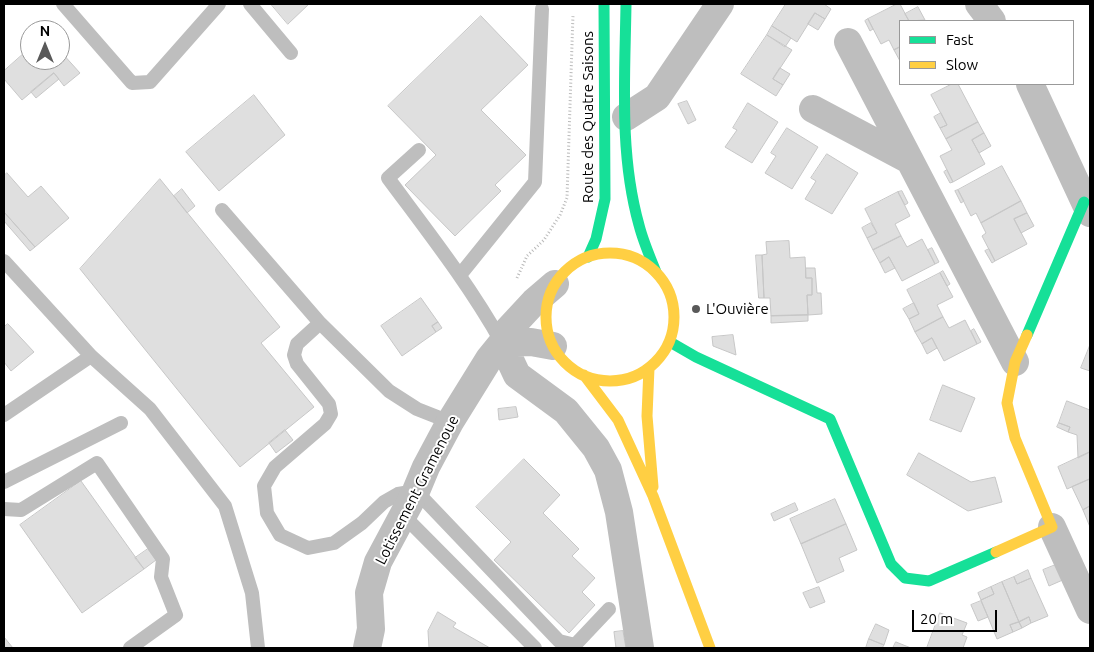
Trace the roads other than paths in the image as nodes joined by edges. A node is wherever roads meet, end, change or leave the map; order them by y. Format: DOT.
graph roads {
  1 [pos="64,4"];
  2 [pos="219,4"];
  3 [pos="250,4"];
  4 [pos="604,4"];
  5 [pos="626,4"];
  6 [pos="720,4"];
  7 [pos="979,4"];
  8 [pos="542,9"];
  9 [pos="991,20"];
  10 [pos="848,42"];
  11 [pos="291,53"];
  12 [pos="1030,85"];
  13 [pos="626,108"];
  14 [pos="813,109"];
  15 [pos="420,150"];
  16 [pos="909,160"];
  17 [pos="1087,208"];
  18 [pos="222,210"];
  19 [pos="588,257"];
  20 [pos="4,261"];
  21 [pos="656,272"];
  22 [pos="460,275"];
  23 [pos="555,284"];
  24 [pos="320,323"];
  25 [pos="670,342"];
  26 [pos="502,343"];
  27 [pos="553,346"];
  28 [pos="91,356"];
  29 [pos="1015,362"];
  30 [pos="649,368"];
  31 [pos="584,375"];
  32 [pos="4,415"];
  33 [pos="450,422"];
  34 [pos="121,423"];
  35 [pos="4,482"];
  36 [pos="416,491"];
  37 [pos="653,496"];
  38 [pos="4,510"];
  39 [pos="403,516"];
  40 [pos="1052,527"];
  41 [pos="609,609"];
  42 [pos="1090,610"];
  43 [pos="130,648"];
  44 [pos="258,648"];
  45 [pos="367,648"];
  46 [pos="535,648"];
  47 [pos="640,648"];
  48 [pos="710,648"];
  1 -- 2 [label="lane"];
  3 -- 11 [label="lane"];
  4 -- 19 [label="main road, Route des Quatre Saisons"];
  5 -- 13 [label="main road"];
  6 -- 13 [label="street"];
  7 -- 9 [label="street"];
  8 -- 22 [label="lane"];
  10 -- 16 [label="street"];
  12 -- 17 [label="street"];
  13 -- 21 [label="main road"];
  14 -- 16 [label="street"];
  15 -- 22 [label="lane"];
  16 -- 29 [label="street"];
  17 -- 29 [label="main road"];
  18 -- 24 [label="lane"];
  19 -- 21 [label="main road"];
  19 -- 23 [label="main road"];
  20 -- 28 [label="lane"];
  21 -- 25 [label="main road"];
  22 -- 26 [label="lane"];
  23 -- 26 [label="street, Lotissement Gramenoue"];
  23 -- 27 [label="main road"];
  24 -- 33 [label="lane"];
  24 -- 36 [label="lane"];
  25 -- 30 [label="main road"];
  25 -- 40 [label="main road"];
  26 -- 27 [label="street"];
  26 -- 33 [label="street, Lotissement Gramenoue"];
  26 -- 47 [label="street"];
  27 -- 31 [label="main road"];
  28 -- 32 [label="lane"];
  28 -- 44 [label="lane"];
  29 -- 40 [label="main road"];
  30 -- 31 [label="main road"];
  30 -- 37 [label="main road"];
  31 -- 37 [label="main road"];
  33 -- 36 [label="street, Lotissement Gramenoue"];
  34 -- 35 [label="lane"];
  36 -- 39 [label="street, Lotissement Gramenoue"];
  36 -- 41 [label="lane"];
  37 -- 48 [label="main road"];
  38 -- 43 [label="lane"];
  39 -- 45 [label="street, Lotissement Gramenoue"];
  39 -- 46 [label="lane"];
  40 -- 42 [label="street"];
}
